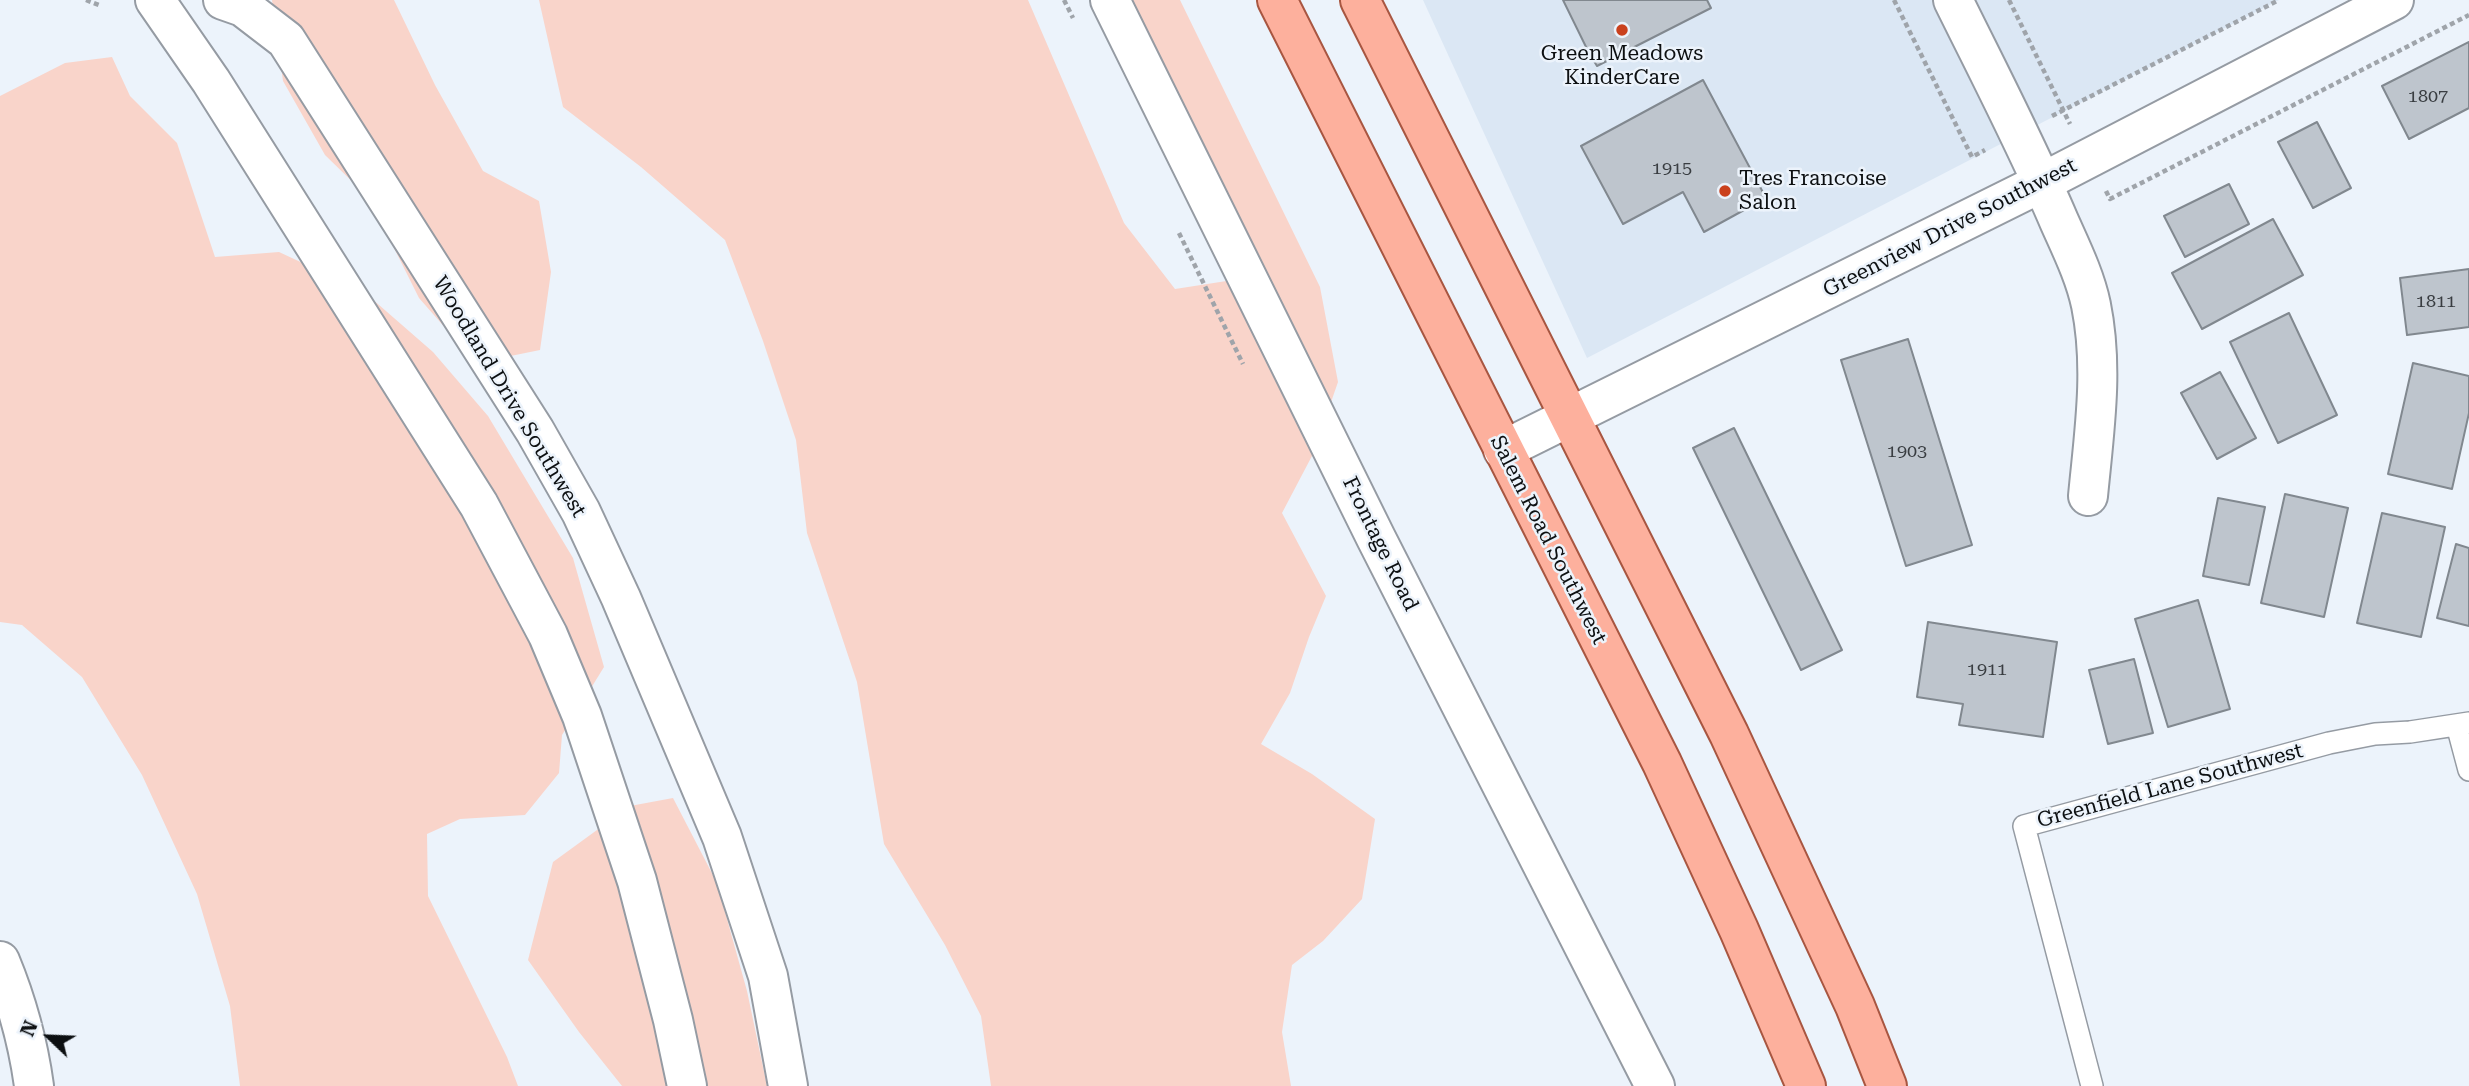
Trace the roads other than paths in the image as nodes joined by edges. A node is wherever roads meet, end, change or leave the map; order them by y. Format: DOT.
graph roads {
  1 [pos="155,0"];
  2 [pos="223,0"];
  3 [pos="1110,0"];
  4 [pos="1277,0"];
  5 [pos="1360,0"];
  6 [pos="1953,0"];
  7 [pos="2394,0"];
  8 [pos="2043,181"];
  9 [pos="1570,418"];
  10 [pos="1503,450"];
  11 [pos="2088,496"];
  12 [pos="2463,724"];
  13 [pos="2469,770"];
  14 [pos="0,961"];
  15 [pos="34,1086"];
  16 [pos="687,1086"];
  17 [pos="788,1086"];
  18 [pos="1655,1086"];
  19 [pos="1806,1086"];
  20 [pos="1887,1086"];
  21 [pos="2092,1086"];
  1 -- 16 [label="street"];
  2 -- 17 [label="street, Woodland Drive Southwest"];
  3 -- 18 [label="street, Frontage Road"];
  4 -- 10 [label="main road, Salem Road Southwest"];
  5 -- 9 [label="main road"];
  6 -- 8 [label="street"];
  7 -- 8 [label="street, Greenview Drive Southwest"];
  8 -- 9 [label="street, Greenview Drive Southwest"];
  8 -- 11 [label="street"];
  9 -- 10 [label="street, Greenview Drive Southwest"];
  9 -- 20 [label="main road"];
  10 -- 19 [label="main road, Salem Road Southwest"];
  12 -- 13 [label="lane, Greenfield Lane Southwest"];
  12 -- 21 [label="lane, Greenfield Lane Southwest"];
  14 -- 15 [label="street"];
}
